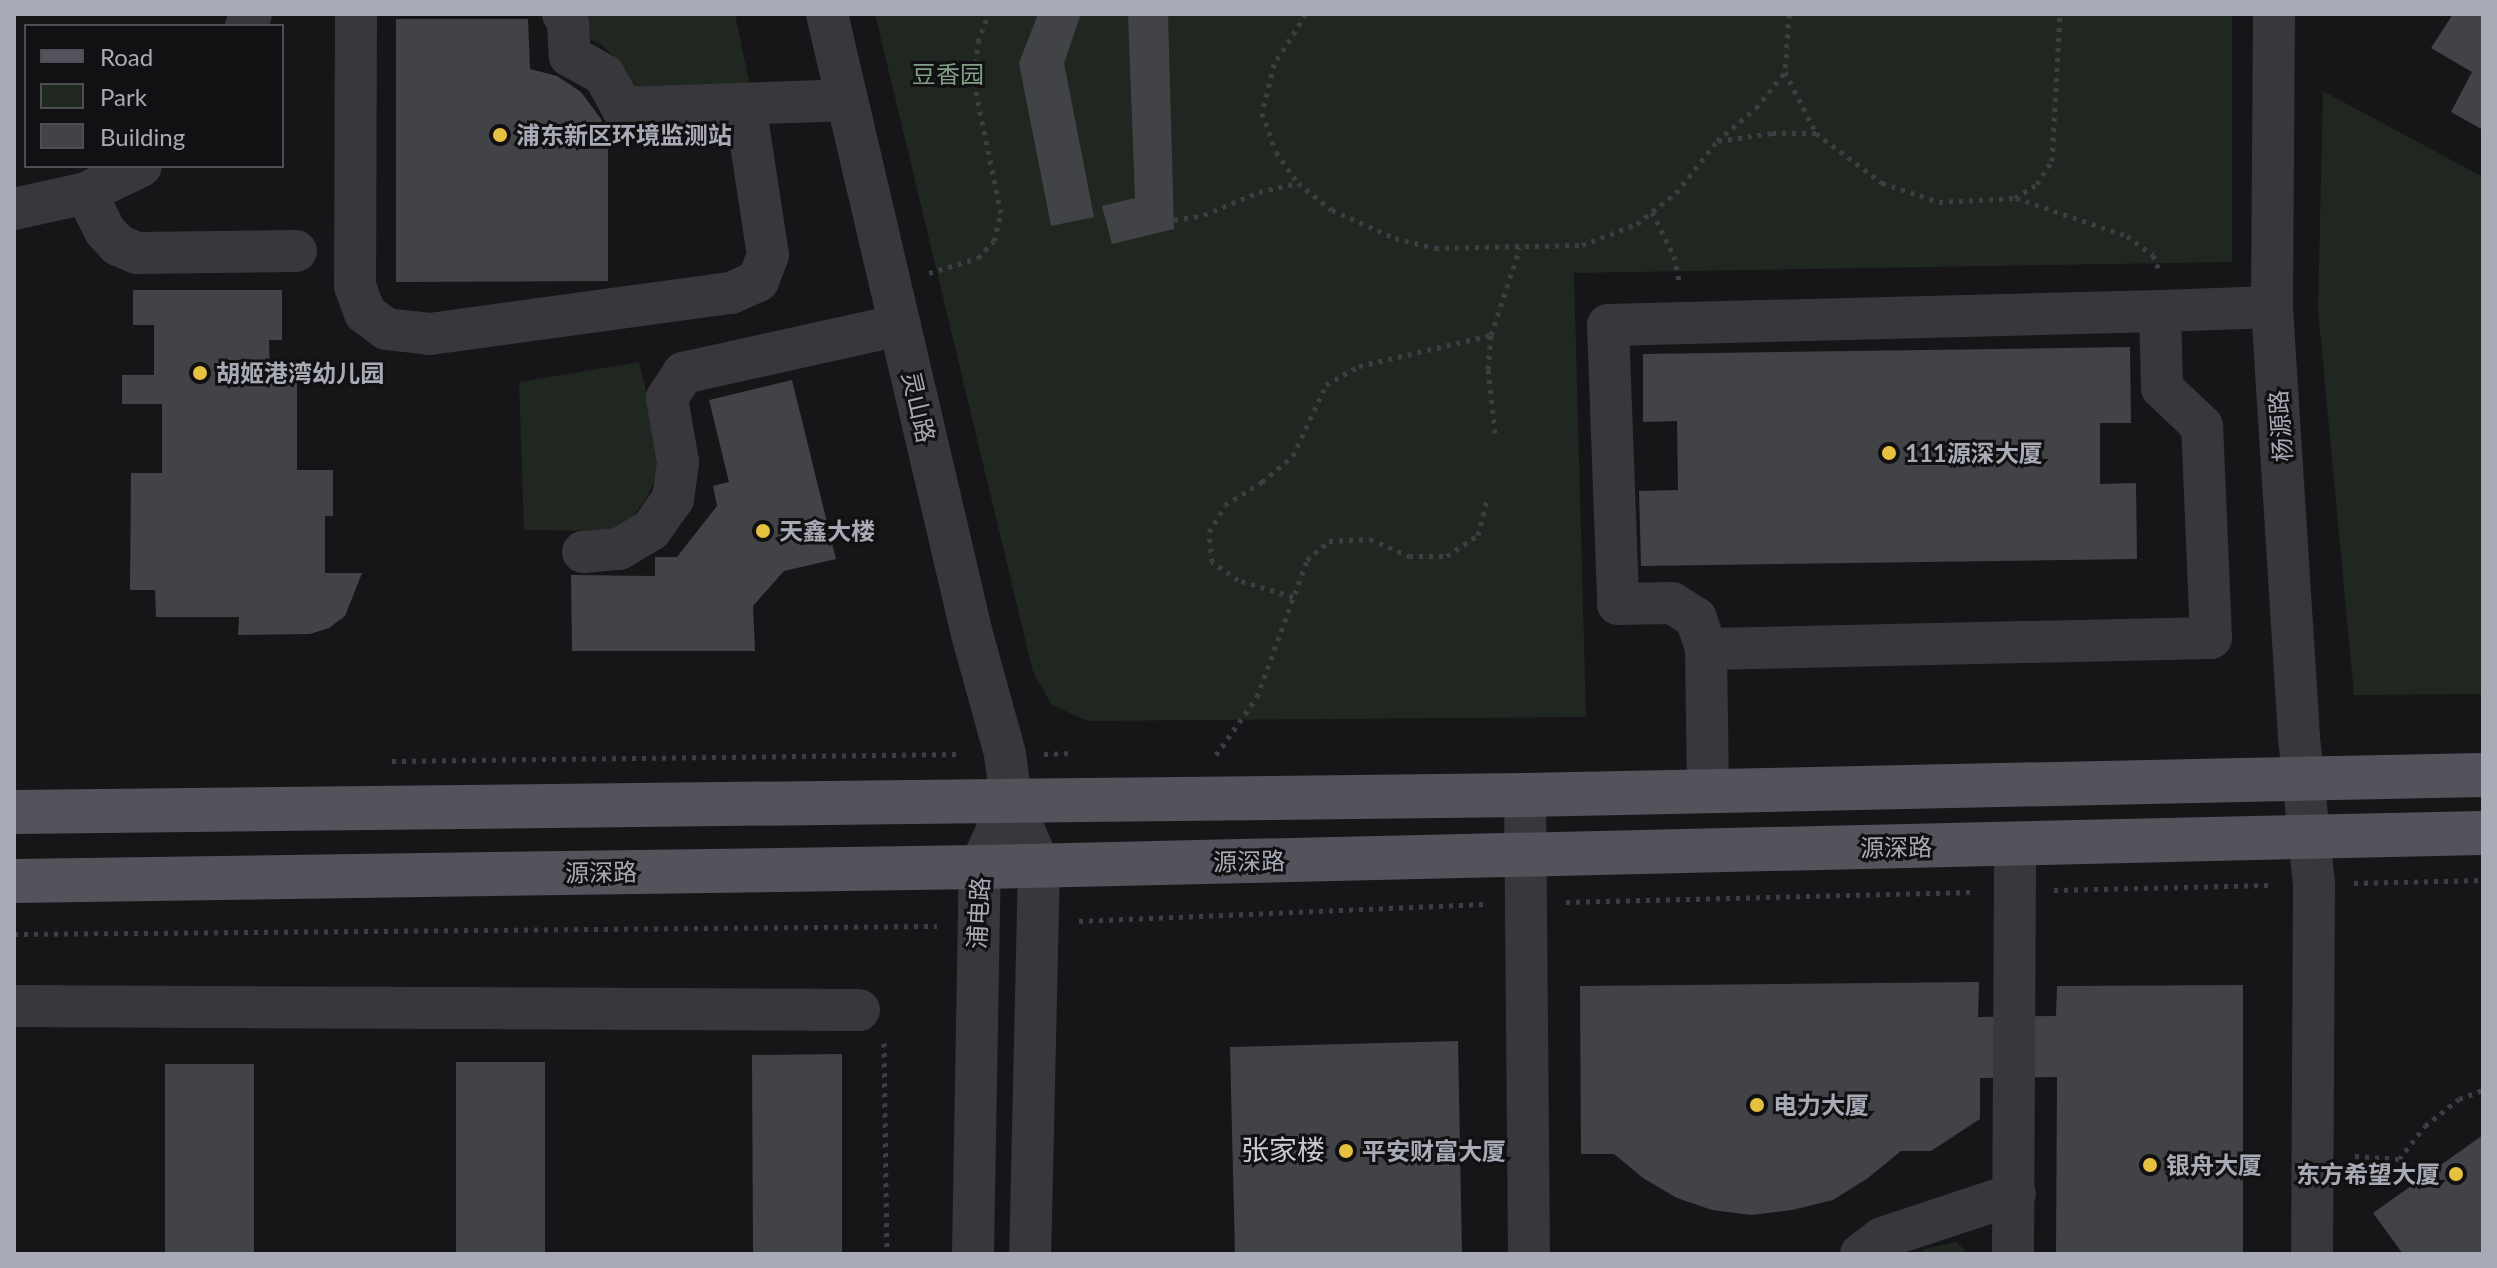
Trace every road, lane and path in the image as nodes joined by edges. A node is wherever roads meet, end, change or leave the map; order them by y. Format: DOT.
graph roads {
  1 [pos="356,14"];
  2 [pos="563,14"];
  3 [pos="827,14"];
  4 [pos="988,14"];
  5 [pos="1306,14"];
  6 [pos="1789,14"];
  7 [pos="2060,14"];
  8 [pos="2274,14"];
  9 [pos="1785,72"];
  10 [pos="847,100"];
  11 [pos="745,104"];
  12 [pos="1816,133"];
  13 [pos="1717,141"];
  14 [pos="137,168"];
  15 [pos="1298,183"];
  16 [pos="86,193"];
  17 [pos="2015,198"];
  18 [pos="14,209"];
  19 [pos="1652,212"];
  20 [pos="1174,220"];
  21 [pos="1520,248"];
  22 [pos="296,251"];
  23 [pos="890,283"];
  24 [pos="2272,307"];
  25 [pos="2160,311"];
  26 [pos="1677,323"];
  27 [pos="900,325"];
  28 [pos="1491,335"];
  29 [pos="1495,433"];
  30 [pos="1488,496"];
  31 [pos="583,552"];
  32 [pos="1293,597"];
  33 [pos="1706,649"];
  34 [pos="1081,753"];
  35 [pos="1203,753"];
  36 [pos="1218,753"];
  37 [pos="1233,753"];
  38 [pos="1005,754"];
  39 [pos="382,761"];
  40 [pos="2483,775"];
  41 [pos="2303,776"];
  42 [pos="1708,790"];
  43 [pos="1525,795"];
  44 [pos="1168,798"];
  45 [pos="1011,800"];
  46 [pos="14,812"];
  47 [pos="2483,833"];
  48 [pos="2309,837"];
  49 [pos="2015,844"];
  50 [pos="1525,855"];
  51 [pos="1039,865"];
  52 [pos="980,867"];
  53 [pos="2483,880"];
  54 [pos="14,881"];
  55 [pos="2314,884"];
  56 [pos="2017,891"];
  57 [pos="1525,903"];
  58 [pos="1037,922"];
  59 [pos="976,926"];
  60 [pos="14,934"];
  61 [pos="14,1006"];
  62 [pos="859,1010"];
  63 [pos="2483,1090"];
  64 [pos="2313,1153"];
  65 [pos="2015,1194"];
  66 [pos="887,1254"];
  67 [pos="973,1254"];
  68 [pos="1030,1254"];
  69 [pos="1529,1254"];
  70 [pos="1861,1254"];
  71 [pos="2013,1254"];
  72 [pos="2312,1254"];
  1 -- 11 [label="street"];
  2 -- 11 [label="street"];
  3 -- 10 [label="street, 灵山路"];
  4 -- 23 [label="path"];
  5 -- 15 [label="path"];
  6 -- 9 [label="path"];
  7 -- 17 [label="path"];
  8 -- 24 [label="street, 杨源路"];
  9 -- 12 [label="path"];
  9 -- 13 [label="path"];
  10 -- 11 [label="street"];
  10 -- 23 [label="street, 灵山路"];
  12 -- 13 [label="path"];
  12 -- 17 [label="path"];
  13 -- 19 [label="path"];
  14 -- 16 [label="street"];
  15 -- 20 [label="path"];
  15 -- 21 [label="path"];
  16 -- 18 [label="street"];
  16 -- 22 [label="street"];
  17 -- 25 [label="path"];
  19 -- 21 [label="path"];
  19 -- 26 [label="path"];
  21 -- 28 [label="path"];
  23 -- 27 [label="street, 灵山路"];
  24 -- 25 [label="street"];
  24 -- 41 [label="street, 杨源路"];
  25 -- 26 [label="street"];
  25 -- 33 [label="street"];
  26 -- 33 [label="street"];
  27 -- 31 [label="street"];
  27 -- 38 [label="street, 灵山路"];
  28 -- 29 [label="path"];
  28 -- 32 [label="path"];
  30 -- 32 [label="path"];
  32 -- 36 [label="path"];
  33 -- 42 [label="street"];
  34 -- 38 [label="path"];
  35 -- 36 [label="path"];
  36 -- 37 [label="path"];
  36 -- 44 [label="path"];
  38 -- 39 [label="path"];
  38 -- 45 [label="street, 灵山路"];
  40 -- 41 [label="main road"];
  41 -- 42 [label="main road"];
  41 -- 48 [label="street, 杨源路"];
  42 -- 43 [label="main road"];
  43 -- 44 [label="main road"];
  43 -- 50 [label="street"];
  44 -- 45 [label="main road"];
  45 -- 46 [label="main road"];
  45 -- 51 [label="street"];
  45 -- 52 [label="street, 浦电路"];
  47 -- 48 [label="main road, 源深路"];
  48 -- 49 [label="main road, 源深路"];
  48 -- 55 [label="street, 杨源路"];
  49 -- 50 [label="main road, 源深路"];
  49 -- 56 [label="street"];
  50 -- 51 [label="main road, 源深路"];
  50 -- 57 [label="street"];
  51 -- 52 [label="main road, 源深路"];
  51 -- 58 [label="street"];
  52 -- 54 [label="main road, 源深路"];
  52 -- 59 [label="street, 浦电路"];
  53 -- 55 [label="path"];
  55 -- 56 [label="path"];
  55 -- 64 [label="street, 杨源路"];
  56 -- 57 [label="path"];
  56 -- 65 [label="street"];
  57 -- 58 [label="path"];
  57 -- 69 [label="street"];
  58 -- 68 [label="street"];
  59 -- 60 [label="path"];
  59 -- 67 [label="street, 浦电路"];
  61 -- 62 [label="street"];
  62 -- 66 [label="path"];
  63 -- 64 [label="path"];
  64 -- 72 [label="street, 杨源路"];
  65 -- 70 [label="street"];
  65 -- 71 [label="street"];
}
